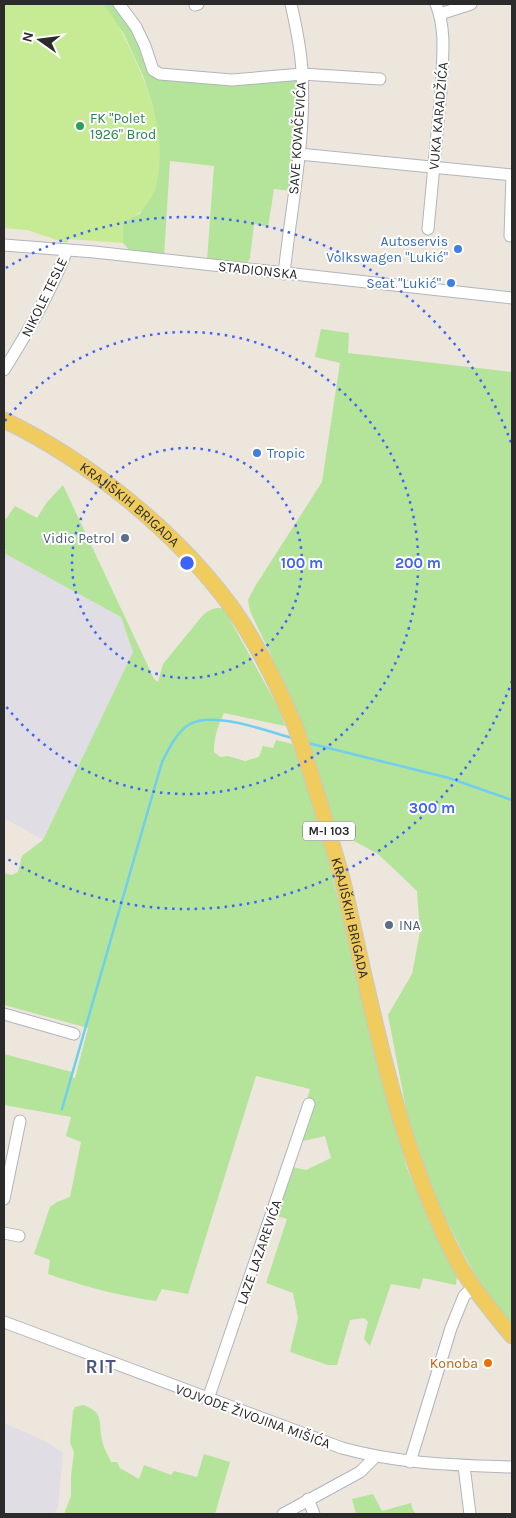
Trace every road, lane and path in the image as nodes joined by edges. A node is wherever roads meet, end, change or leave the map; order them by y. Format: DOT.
graph roads {
  1 [pos="119,4"];
  2 [pos="291,4"];
  3 [pos="471,4"];
  4 [pos="438,9"];
  5 [pos="302,74"];
  6 [pos="380,78"];
  7 [pos="299,154"];
  8 [pos="434,168"];
  9 [pos="512,175"];
  10 [pos="428,229"];
  11 [pos="510,236"];
  12 [pos="4,245"];
  13 [pos="66,250"];
  14 [pos="284,274"];
  15 [pos="512,298"];
  16 [pos="4,370"];
  17 [pos="4,420"];
  18 [pos="4,1014"];
  19 [pos="74,1034"];
  20 [pos="310,1104"];
  21 [pos="20,1121"];
  22 [pos="4,1199"];
  23 [pos="4,1233"];
  24 [pos="19,1236"];
  25 [pos="473,1287"];
  26 [pos="4,1322"];
  27 [pos="512,1336"];
  28 [pos="208,1400"];
  29 [pos="375,1457"];
  30 [pos="410,1462"];
  31 [pos="464,1466"];
  32 [pos="512,1468"];
  33 [pos="308,1499"];
  34 [pos="283,1514"];
  35 [pos="314,1514"];
  36 [pos="470,1514"];
  1 -- 5 [label="street"];
  2 -- 5 [label="street, SAVE KOVAČEVIĆA"];
  3 -- 4 [label="street"];
  4 -- 8 [label="street, VUKA KARADŽIĆA"];
  5 -- 6 [label="street"];
  5 -- 7 [label="street, SAVE KOVAČEVIĆA"];
  7 -- 8 [label="street"];
  7 -- 14 [label="street, SAVE KOVAČEVIĆA"];
  8 -- 9 [label="street"];
  8 -- 10 [label="street, VUKA KARADŽIĆA"];
  9 -- 11 [label="street"];
  12 -- 13 [label="street, STADIONSKA"];
  13 -- 14 [label="street, STADIONSKA"];
  13 -- 16 [label="street, NIKOLE TESLE"];
  14 -- 15 [label="street, STADIONSKA"];
  17 -- 25 [label="main road, KRAJIŠKIH BRIGADA / M-I 103"];
  18 -- 19 [label="street"];
  20 -- 28 [label="street, LAZE LAZAREVIĆA"];
  21 -- 22 [label="street"];
  23 -- 24 [label="street"];
  25 -- 27 [label="main road, KRAJIŠKIH BRIGADA / M-I 103"];
  25 -- 30 [label="street"];
  26 -- 28 [label="street, VOJVODE ŽIVOJINA MIŠIĆA"];
  28 -- 29 [label="street, VOJVODE ŽIVOJINA MIŠIĆA"];
  29 -- 30 [label="street, VOJVODE ŽIVOJINA MIŠIĆA"];
  29 -- 33 [label="street"];
  30 -- 31 [label="street, VOJVODE ŽIVOJINA MIŠIĆA"];
  31 -- 32 [label="street, VOJVODE ŽIVOJINA MIŠIĆA"];
  31 -- 36 [label="street"];
  33 -- 34 [label="street"];
  33 -- 35 [label="street"];
}
